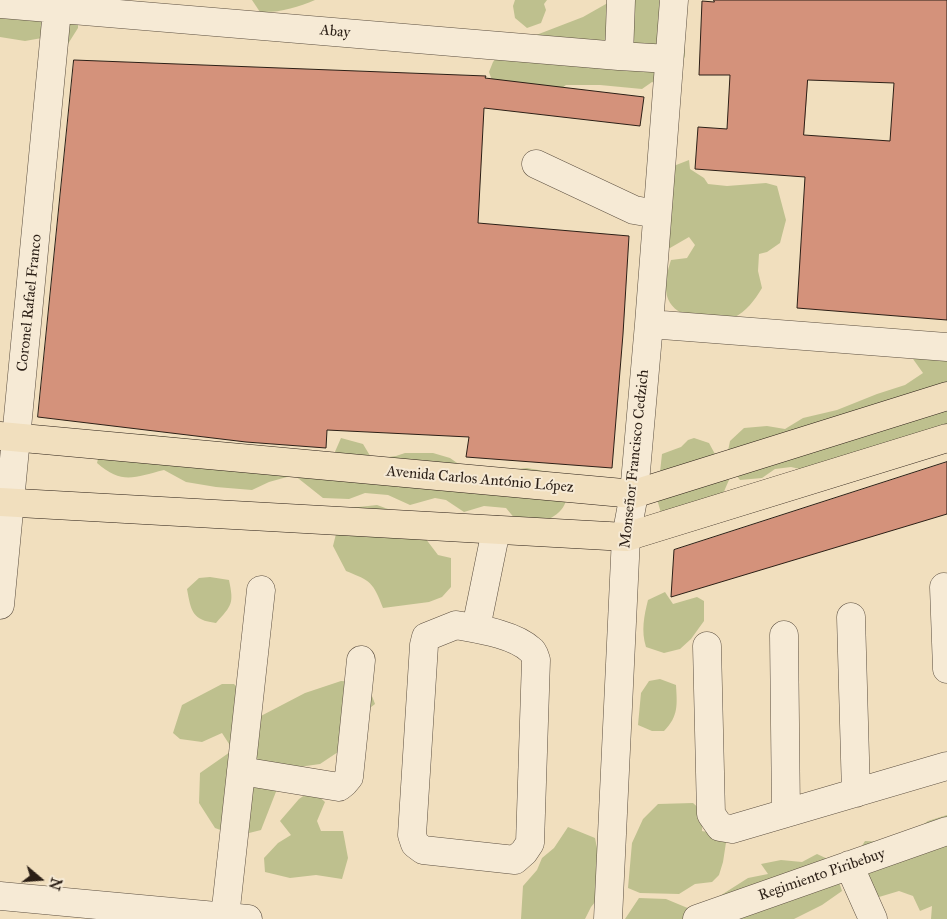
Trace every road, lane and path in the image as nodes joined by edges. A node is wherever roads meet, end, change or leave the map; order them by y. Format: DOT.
graph roads {
  1 [pos="621,0"];
  2 [pos="674,0"];
  3 [pos="0,4"];
  4 [pos="58,5"];
  5 [pos="619,56"];
  6 [pos="669,59"];
  7 [pos="536,164"];
  8 [pos="658,214"];
  9 [pos="649,324"];
  10 [pos="947,347"];
  11 [pos="947,396"];
  12 [pos="8,437"];
  13 [pos="947,438"];
  14 [pos="634,494"];
  15 [pos="5,502"];
  16 [pos="496,530"];
  17 [pos="626,537"];
  18 [pos="944,587"];
  19 [pos="261,590"];
  20 [pos="0,605"];
  21 [pos="851,617"];
  22 [pos="476,628"];
  23 [pos="784,635"];
  24 [pos="707,646"];
  25 [pos="361,660"];
  26 [pos="947,669"];
  27 [pos="947,766"];
  28 [pos="241,771"];
  29 [pos="856,792"];
  30 [pos="786,813"];
  31 [pos="947,831"];
  32 [pos="849,865"];
  33 [pos="0,896"];
  34 [pos="237,918"];
  35 [pos="608,919"];
  36 [pos="697,919"];
  37 [pos="873,919"];
  1 -- 5 [label="street"];
  2 -- 6 [label="street, Monseñor Francisco Cedzich"];
  3 -- 4 [label="street, Abay"];
  4 -- 5 [label="street, Abay"];
  4 -- 12 [label="street, Coronel Rafael Franco"];
  5 -- 6 [label="street, Abay"];
  6 -- 8 [label="street, Monseñor Francisco Cedzich"];
  7 -- 8 [label="street"];
  8 -- 9 [label="street, Monseñor Francisco Cedzich"];
  9 -- 10 [label="street"];
  9 -- 14 [label="street, Monseñor Francisco Cedzich"];
  11 -- 14 [label="main road, Avenida Carlos António López"];
  12 -- 14 [label="main road, Avenida Carlos António López"];
  12 -- 15 [label="street, Coronel Rafael Franco"];
  13 -- 17 [label="main road"];
  14 -- 17 [label="street, Monseñor Francisco Cedzich"];
  15 -- 16 [label="main road"];
  15 -- 20 [label="street, Coronel Rafael Franco"];
  16 -- 17 [label="main road"];
  16 -- 22 [label="street"];
  17 -- 35 [label="street, Monseñor Francisco Cedzich"];
  18 -- 26 [label="street"];
  19 -- 28 [label="street"];
  21 -- 29 [label="street"];
  22 -- 22 [label="street"];
  23 -- 30 [label="street"];
  24 -- 30 [label="street"];
  25 -- 28 [label="street"];
  27 -- 29 [label="street"];
  28 -- 34 [label="street"];
  29 -- 30 [label="street"];
  31 -- 32 [label="street, Regimiento Piribebuy"];
  32 -- 36 [label="street, Regimiento Piribebuy"];
  32 -- 37 [label="street"];
  33 -- 34 [label="street"];
}
